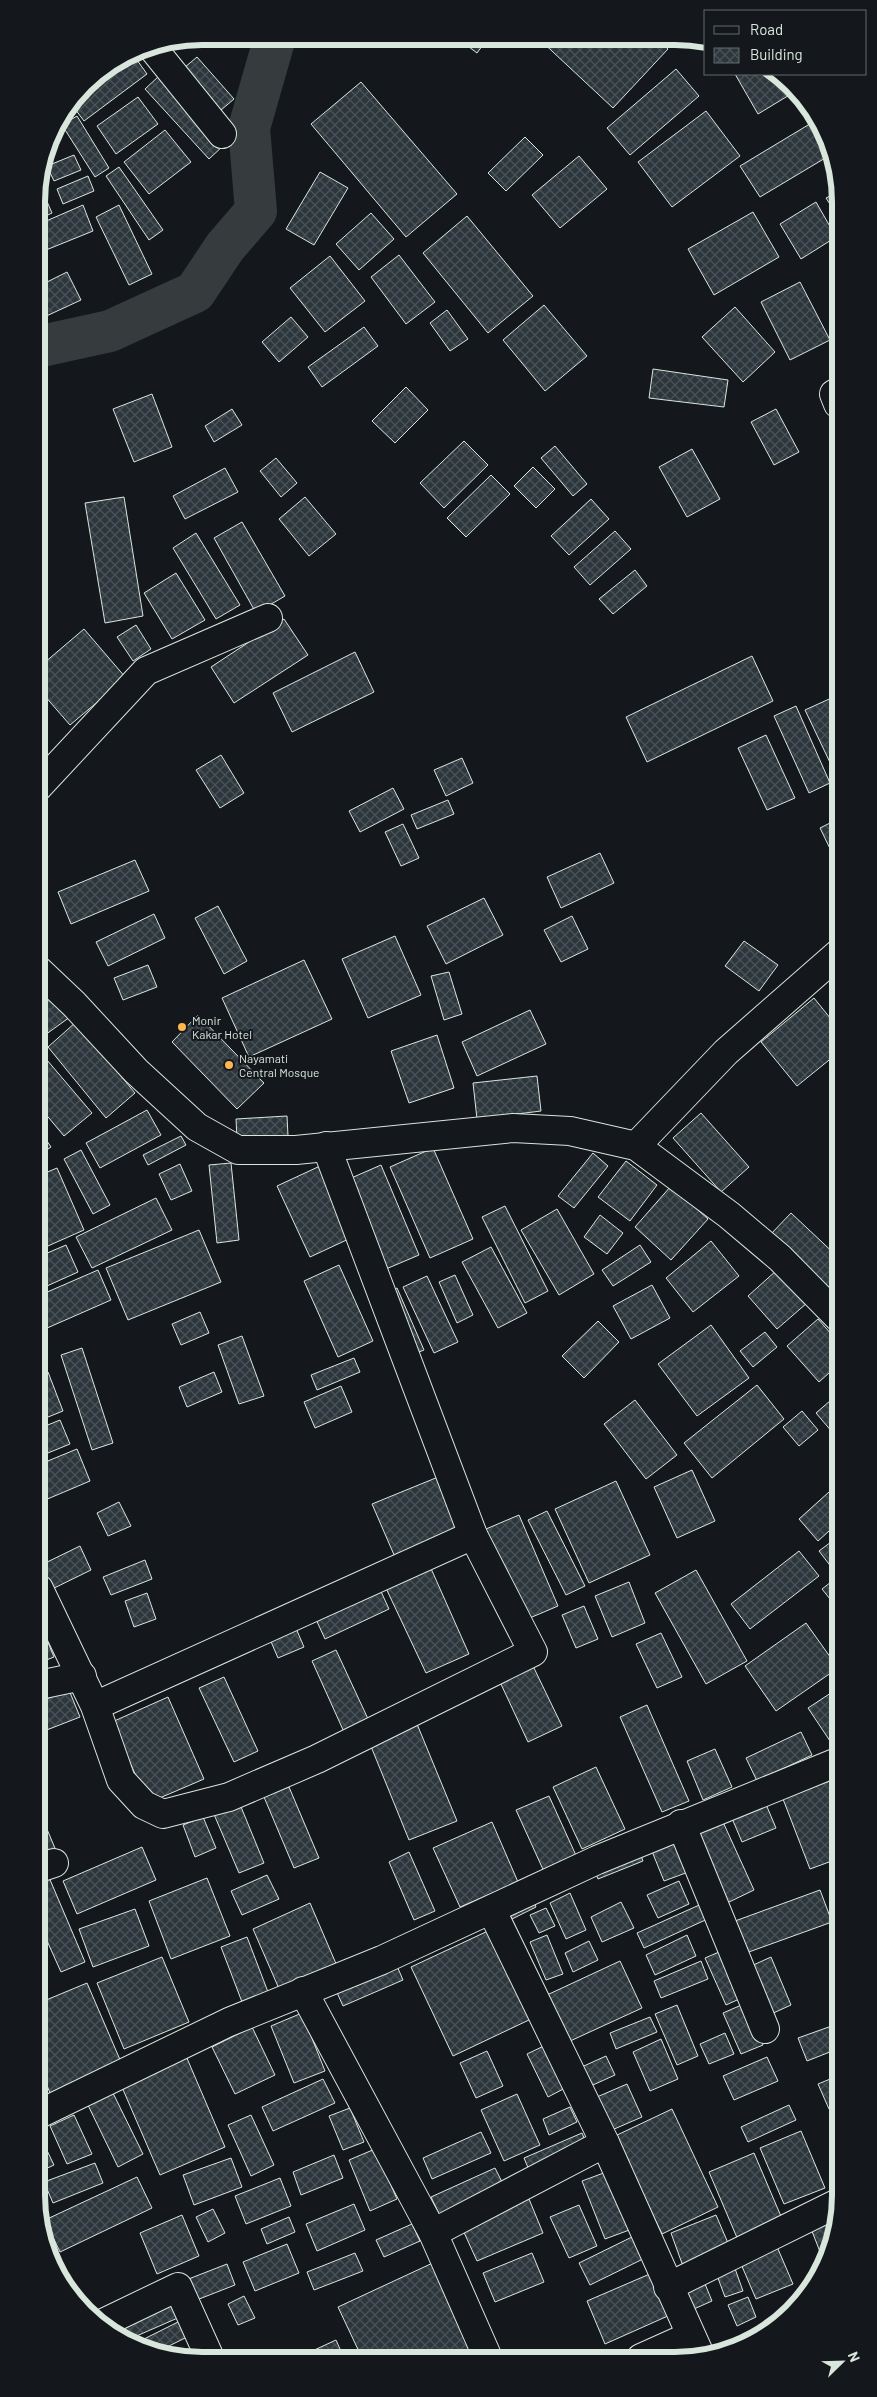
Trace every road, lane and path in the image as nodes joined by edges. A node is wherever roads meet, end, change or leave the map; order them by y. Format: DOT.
graph roads {
  1 [pos="156,52"];
  2 [pos="222,134"];
  3 [pos="268,618"];
  4 [pos="45,780"];
  5 [pos="832,959"];
  6 [pos="45,977"];
  7 [pos="326,1146"];
  8 [pos="636,1146"];
  9 [pos="832,1311"];
  10 [pos="473,1535"];
  11 [pos="45,1601"];
  12 [pos="82,1676"];
  13 [pos="45,1684"];
  14 [pos="95,1706"];
  15 [pos="832,1765"];
  16 [pos="681,1824"];
  17 [pos="492,1911"];
  18 [pos="303,1991"];
  19 [pos="765,2029"];
  20 [pos="45,2111"];
  21 [pos="605,2143"];
  22 [pos="832,2206"];
  23 [pos="433,2233"];
  24 [pos="668,2287"];
  25 [pos="109,2320"];
  26 [pos="696,2347"];
  27 [pos="207,2352"];
  28 [pos="485,2352"];
  29 [pos="671,2352"];
  1 -- 2 [label="street"];
  3 -- 4 [label="street"];
  5 -- 8 [label="street"];
  6 -- 7 [label="street"];
  7 -- 8 [label="street"];
  7 -- 10 [label="street"];
  8 -- 9 [label="street"];
  10 -- 14 [label="street"];
  10 -- 14 [label="street"];
  11 -- 12 [label="street"];
  12 -- 13 [label="street"];
  12 -- 14 [label="street"];
  15 -- 16 [label="street"];
  16 -- 17 [label="street"];
  16 -- 19 [label="street"];
  17 -- 18 [label="street"];
  17 -- 21 [label="street"];
  18 -- 20 [label="street"];
  18 -- 23 [label="street"];
  21 -- 23 [label="street"];
  21 -- 24 [label="street"];
  22 -- 24 [label="street"];
  23 -- 28 [label="street"];
  24 -- 26 [label="street"];
  25 -- 27 [label="street"];
  26 -- 29 [label="street"];
}
